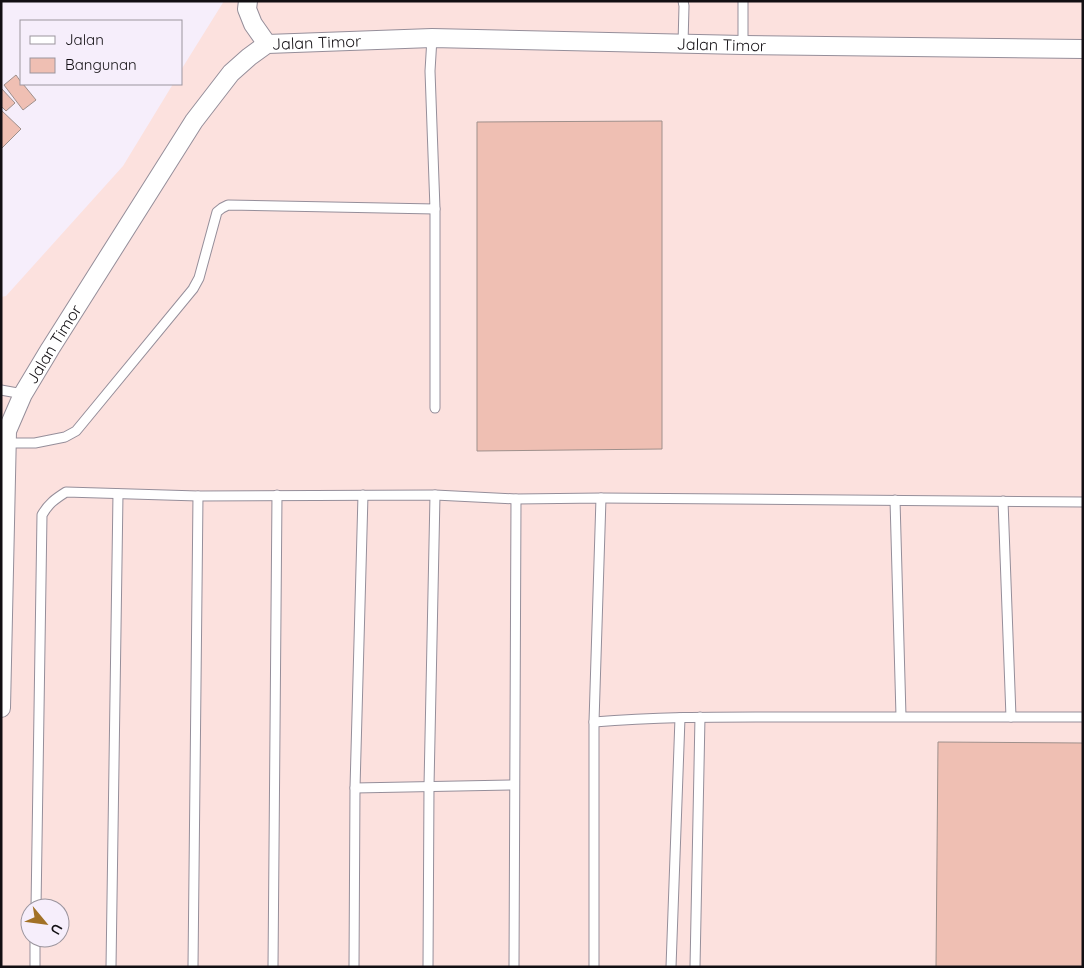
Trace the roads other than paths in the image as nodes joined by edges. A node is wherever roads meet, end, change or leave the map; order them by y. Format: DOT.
graph roads {
  1 [pos="248,1"];
  2 [pos="683,1"];
  3 [pos="743,1"];
  4 [pos="432,38"];
  5 [pos="267,44"];
  6 [pos="683,44"];
  7 [pos="743,45"];
  8 [pos="1083,49"];
  9 [pos="435,209"];
  10 [pos="1,390"];
  11 [pos="23,394"];
  12 [pos="435,408"];
  13 [pos="6,443"];
  14 [pos="118,494"];
  15 [pos="277,495"];
  16 [pos="363,495"];
  17 [pos="435,495"];
  18 [pos="198,496"];
  19 [pos="516,498"];
  20 [pos="601,498"];
  21 [pos="895,500"];
  22 [pos="1003,501"];
  23 [pos="1083,502"];
  24 [pos="1,708"];
  25 [pos="901,716"];
  26 [pos="700,717"];
  27 [pos="1011,717"];
  28 [pos="680,718"];
  29 [pos="1083,718"];
  30 [pos="594,722"];
  31 [pos="514,785"];
  32 [pos="429,786"];
  33 [pos="355,788"];
  34 [pos="36,898"];
  35 [pos="36,948"];
  36 [pos="35,967"];
  37 [pos="111,967"];
  38 [pos="193,967"];
  39 [pos="273,967"];
  40 [pos="354,967"];
  41 [pos="428,967"];
  42 [pos="514,967"];
  43 [pos="594,967"];
  44 [pos="671,967"];
  45 [pos="695,967"];
  1 -- 5 [label="street"];
  2 -- 6 [label="lane"];
  3 -- 7 [label="lane"];
  4 -- 5 [label="street, Jalan Timor"];
  4 -- 6 [label="street, Jalan Timor"];
  4 -- 9 [label="lane"];
  5 -- 11 [label="street, Jalan Timor"];
  6 -- 7 [label="street, Jalan Timor"];
  7 -- 8 [label="street, Jalan Timor"];
  9 -- 12 [label="lane"];
  9 -- 13 [label="lane"];
  10 -- 11 [label="lane"];
  11 -- 13 [label="street, Jalan Timor"];
  13 -- 24 [label="street, Jalan Timor"];
  14 -- 18 [label="lane"];
  14 -- 34 [label="lane"];
  14 -- 37 [label="lane"];
  15 -- 16 [label="lane"];
  15 -- 18 [label="lane"];
  15 -- 39 [label="lane"];
  16 -- 17 [label="lane"];
  16 -- 33 [label="lane"];
  17 -- 19 [label="lane"];
  17 -- 32 [label="lane"];
  18 -- 38 [label="lane"];
  19 -- 20 [label="lane"];
  19 -- 31 [label="lane"];
  20 -- 21 [label="lane"];
  20 -- 30 [label="lane"];
  21 -- 22 [label="lane"];
  21 -- 25 [label="lane"];
  22 -- 23 [label="lane"];
  22 -- 27 [label="lane"];
  25 -- 26 [label="lane"];
  25 -- 27 [label="lane"];
  26 -- 28 [label="lane"];
  26 -- 45 [label="lane"];
  27 -- 29 [label="lane"];
  28 -- 30 [label="lane"];
  28 -- 44 [label="lane"];
  30 -- 43 [label="lane"];
  31 -- 32 [label="lane"];
  31 -- 42 [label="lane"];
  32 -- 33 [label="lane"];
  32 -- 41 [label="lane"];
  33 -- 40 [label="lane"];
  35 -- 36 [label="lane"];
}
